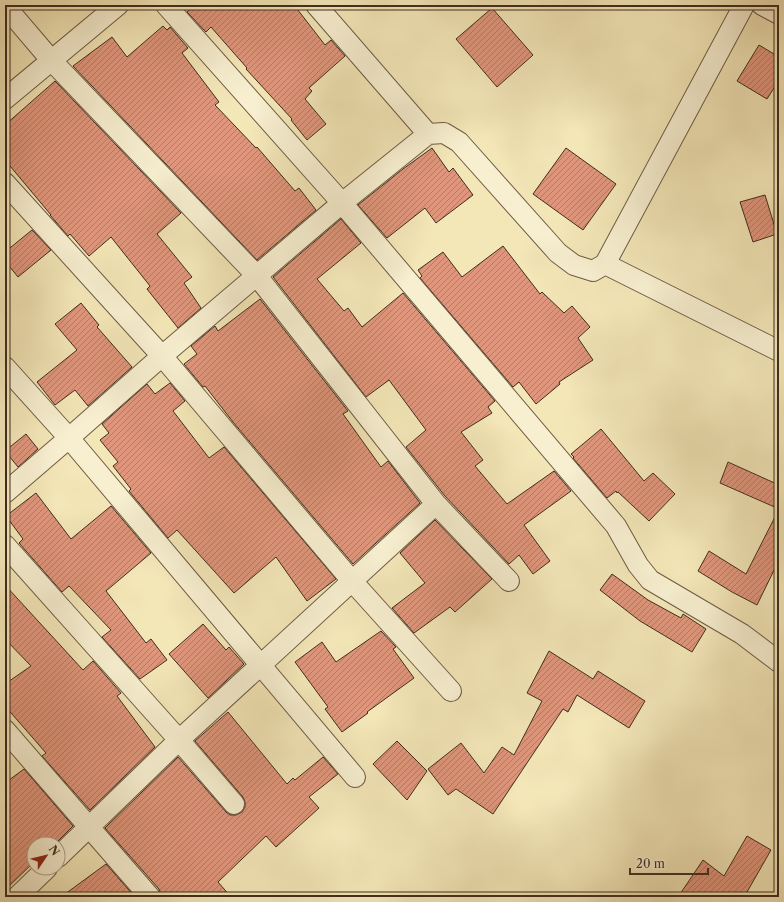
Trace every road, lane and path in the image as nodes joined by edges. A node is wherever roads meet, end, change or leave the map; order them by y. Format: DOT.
graph roads {
  1 [pos="118,5"];
  2 [pos="166,5"];
  3 [pos="316,5"];
  4 [pos="744,5"];
  5 [pos="762,5"];
  6 [pos="5,6"];
  7 [pos="779,14"];
  8 [pos="51,60"];
  9 [pos="5,99"];
  10 [pos="428,134"];
  11 [pos="5,183"];
  12 [pos="342,203"];
  13 [pos="605,264"];
  14 [pos="257,276"];
  15 [pos="779,351"];
  16 [pos="162,356"];
  17 [pos="5,367"];
  18 [pos="69,438"];
  19 [pos="5,493"];
  20 [pos="436,504"];
  21 [pos="5,545"];
  22 [pos="352,581"];
  23 [pos="509,581"];
  24 [pos="779,662"];
  25 [pos="260,665"];
  26 [pos="451,691"];
  27 [pos="5,730"];
  28 [pos="179,740"];
  29 [pos="355,777"];
  30 [pos="234,804"];
  31 [pos="88,827"];
  32 [pos="66,849"];
  33 [pos="39,876"];
  34 [pos="17,897"];
  35 [pos="150,897"];
  1 -- 8 [label="street"];
  2 -- 12 [label="street"];
  3 -- 10 [label="street"];
  4 -- 13 [label="street"];
  5 -- 7 [label="street"];
  6 -- 8 [label="street"];
  8 -- 9 [label="street"];
  8 -- 14 [label="street"];
  10 -- 12 [label="street"];
  10 -- 13 [label="street"];
  11 -- 16 [label="street"];
  12 -- 14 [label="street"];
  12 -- 24 [label="street"];
  13 -- 15 [label="street"];
  14 -- 16 [label="street"];
  14 -- 20 [label="street"];
  16 -- 18 [label="street"];
  16 -- 22 [label="street"];
  17 -- 18 [label="street"];
  18 -- 19 [label="street"];
  18 -- 25 [label="street"];
  20 -- 22 [label="street"];
  20 -- 23 [label="street"];
  21 -- 28 [label="street"];
  22 -- 25 [label="street"];
  22 -- 26 [label="street"];
  25 -- 28 [label="street"];
  25 -- 29 [label="street"];
  27 -- 31 [label="street"];
  28 -- 30 [label="street"];
  28 -- 31 [label="street"];
  31 -- 32 [label="street"];
  31 -- 35 [label="street"];
  33 -- 34 [label="street"];
}
